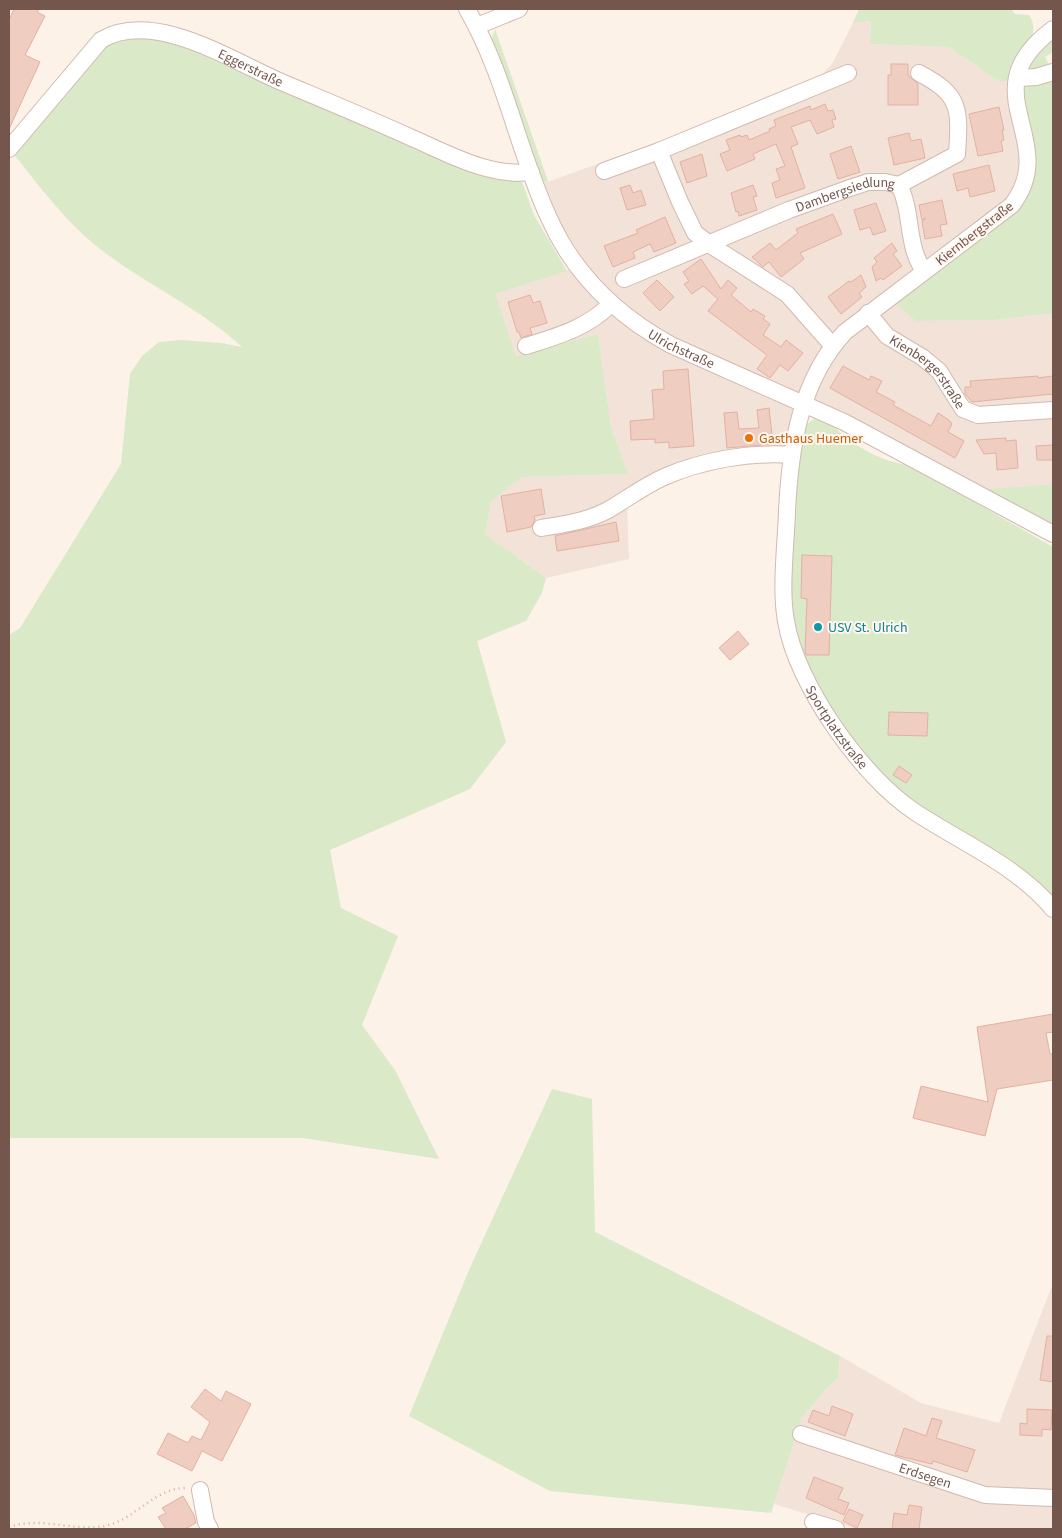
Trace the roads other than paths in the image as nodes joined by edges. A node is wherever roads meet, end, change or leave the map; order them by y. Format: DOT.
graph roads {
  1 [pos="467,9"];
  2 [pos="518,9"];
  3 [pos="477,26"];
  4 [pos="1053,29"];
  5 [pos="1053,72"];
  6 [pos="848,73"];
  7 [pos="918,73"];
  8 [pos="1019,78"];
  9 [pos="9,149"];
  10 [pos="659,151"];
  11 [pos="604,171"];
  12 [pos="531,172"];
  13 [pos="899,185"];
  14 [pos="708,243"];
  15 [pos="924,271"];
  16 [pos="624,279"];
  17 [pos="611,304"];
  18 [pos="868,313"];
  19 [pos="832,345"];
  20 [pos="526,346"];
  21 [pos="804,403"];
  22 [pos="1053,410"];
  23 [pos="792,455"];
  24 [pos="542,528"];
  25 [pos="1053,534"];
  26 [pos="1053,910"];
  27 [pos="801,1434"];
  28 [pos="200,1490"];
  29 [pos="1053,1498"];
  30 [pos="813,1522"];
  31 [pos="210,1529"];
  32 [pos="836,1529"];
  1 -- 3 [label="street, Ulrichstraße"];
  2 -- 3 [label="street"];
  3 -- 12 [label="street, Ulrichstraße"];
  4 -- 8 [label="street, Kiernbergstraße"];
  5 -- 8 [label="street"];
  6 -- 10 [label="street"];
  7 -- 13 [label="street"];
  8 -- 15 [label="street, Kiernbergstraße"];
  9 -- 12 [label="street, Eggerstraße"];
  10 -- 11 [label="street"];
  10 -- 14 [label="street"];
  12 -- 17 [label="street, Ulrichstraße"];
  13 -- 14 [label="street, Dambergsiedlung"];
  13 -- 15 [label="street, Dambergsiedlung"];
  14 -- 16 [label="street, Dambergsiedlung"];
  14 -- 19 [label="street"];
  15 -- 18 [label="street, Kiernbergstraße"];
  17 -- 20 [label="street"];
  17 -- 21 [label="street, Ulrichstraße"];
  18 -- 19 [label="street, Kiernbergstraße"];
  18 -- 22 [label="street, Kienbergerstraße"];
  19 -- 21 [label="street, Kiernbergstraße"];
  21 -- 23 [label="street, Sportplatzstraße"];
  21 -- 25 [label="street, Ulrichstraße"];
  23 -- 24 [label="street"];
  23 -- 26 [label="street, Sportplatzstraße"];
  27 -- 29 [label="street, Erdsegen"];
  28 -- 31 [label="street"];
  30 -- 32 [label="street"];
}
